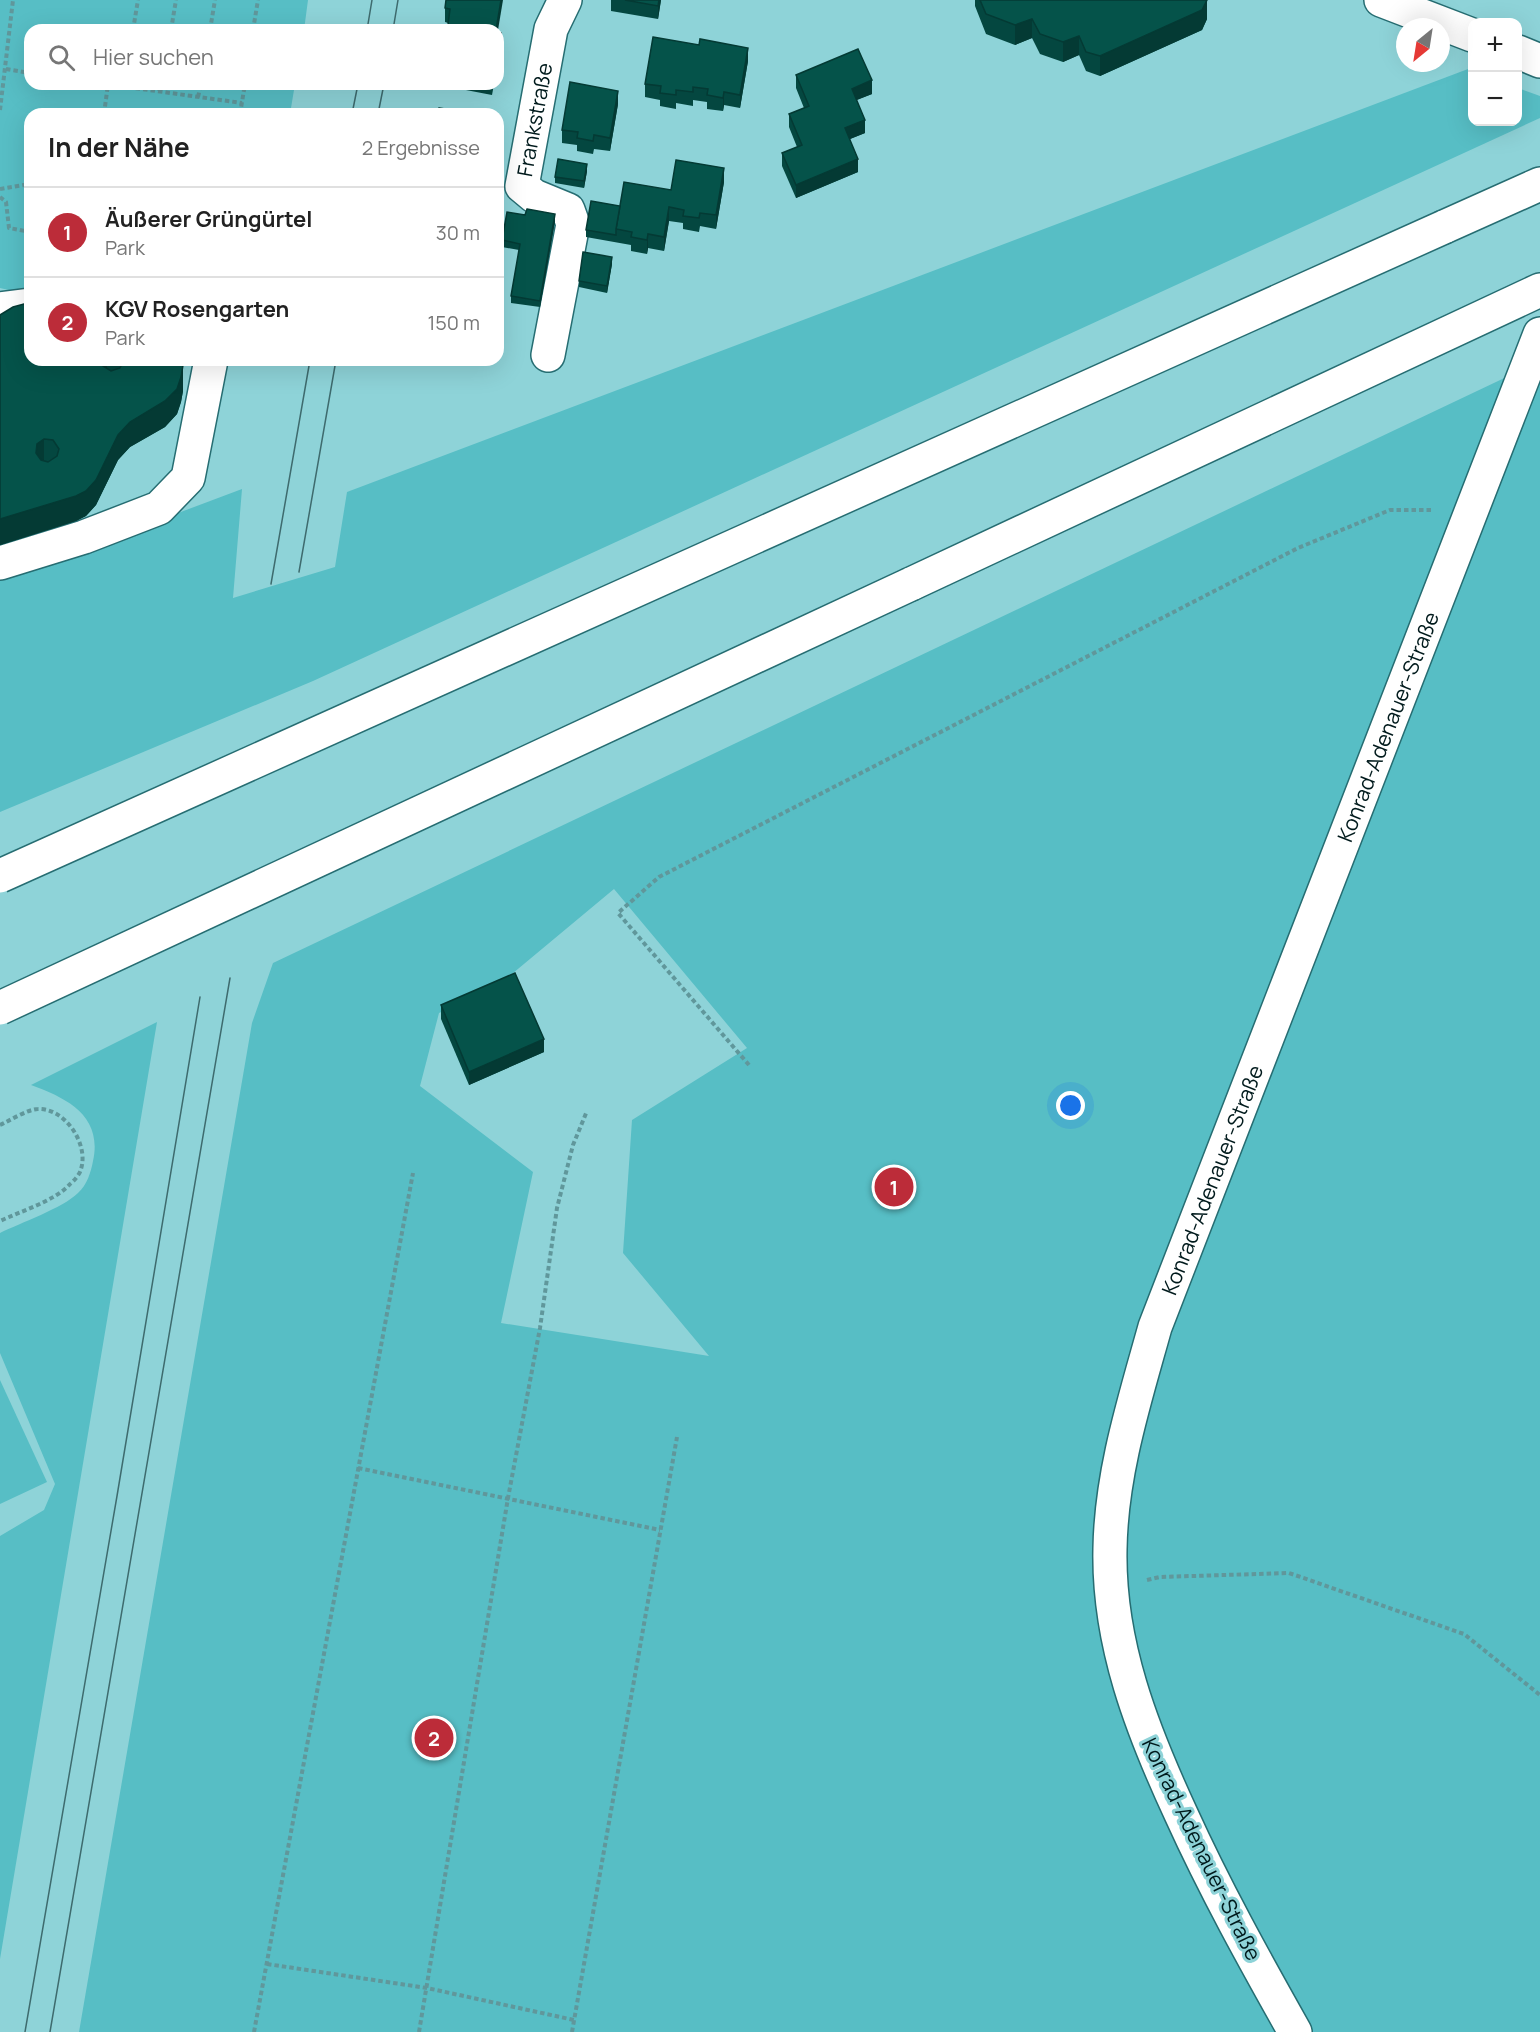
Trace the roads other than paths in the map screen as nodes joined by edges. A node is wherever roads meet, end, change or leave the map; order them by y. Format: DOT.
graph roads {
  1 [pos="565,0"];
  2 [pos="1381,0"];
  3 [pos="1468,33"];
  4 [pos="1522,53"];
  5 [pos="1540,60"];
  6 [pos="1540,184"];
  7 [pos="1540,290"];
  8 [pos="24,306"];
  9 [pos="0,309"];
  10 [pos="1540,334"];
  11 [pos="548,356"];
  12 [pos="210,366"];
  13 [pos="1531,378"];
  14 [pos="0,563"];
  15 [pos="0,876"];
  16 [pos="0,1008"];
  17 [pos="1295,2032"];
  1 -- 11 [label="main road, Frankstraße"];
  2 -- 3 [label="main road"];
  4 -- 5 [label="main road"];
  6 -- 15 [label="main road, bridge"];
  7 -- 16 [label="main road, bridge"];
  8 -- 9 [label="main road"];
  10 -- 13 [label="main road, Konrad-Adenauer-Straße"];
  12 -- 14 [label="main road"];
  13 -- 17 [label="main road, Konrad-Adenauer-Straße"];
}
